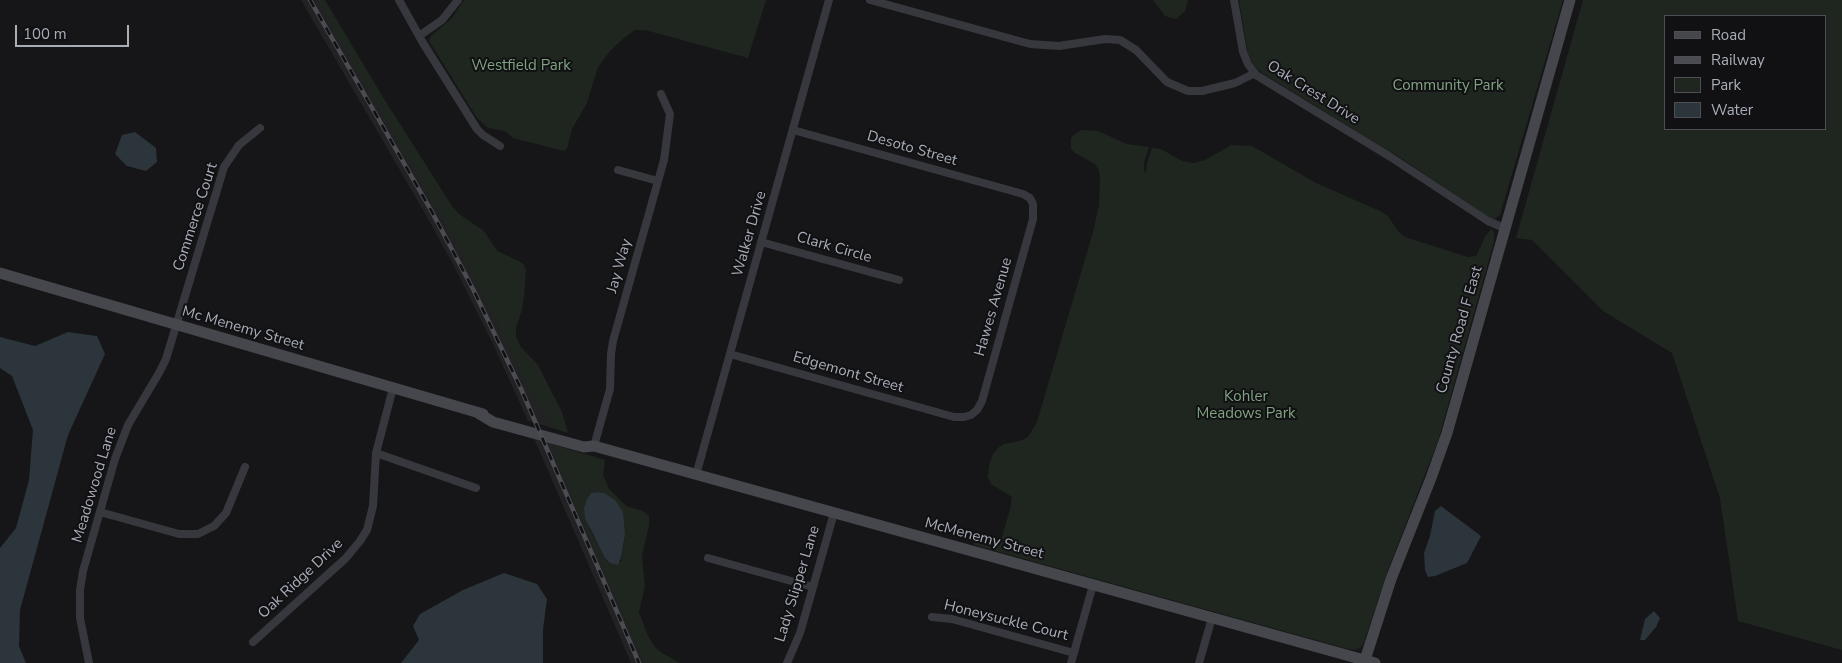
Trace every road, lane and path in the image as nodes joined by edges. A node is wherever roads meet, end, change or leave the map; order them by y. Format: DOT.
graph roads {
  1 [pos="399,0"];
  2 [pos="458,0"];
  3 [pos="829,0"];
  4 [pos="870,0"];
  5 [pos="1234,0"];
  6 [pos="1570,0"];
  7 [pos="420,36"];
  8 [pos="1255,73"];
  9 [pos="661,94"];
  10 [pos="260,128"];
  11 [pos="793,130"];
  12 [pos="500,146"];
  13 [pos="618,170"];
  14 [pos="658,181"];
  15 [pos="1023,194"];
  16 [pos="1504,228"];
  17 [pos="761,242"];
  18 [pos="0,273"];
  19 [pos="899,280"];
  20 [pos="177,325"];
  21 [pos="730,354"];
  22 [pos="394,388"];
  23 [pos="478,413"];
  24 [pos="959,418"];
  25 [pos="594,446"];
  26 [pos="376,452"];
  27 [pos="245,467"];
  28 [pos="696,475"];
  29 [pos="476,488"];
  30 [pos="100,512"];
  31 [pos="834,513"];
  32 [pos="708,558"];
  33 [pos="1094,585"];
  34 [pos="813,587"];
  35 [pos="932,617"];
  36 [pos="1212,618"];
  37 [pos="253,642"];
  38 [pos="1074,653"];
  39 [pos="1368,662"];
  40 [pos="90,663"];
  41 [pos="787,663"];
  42 [pos="1071,663"];
  43 [pos="1199,663"];
  1 -- 7 [label="street"];
  2 -- 7 [label="street"];
  3 -- 11 [label="street, Walker Drive"];
  4 -- 8 [label="street, Oak Crest Drive"];
  5 -- 8 [label="street"];
  6 -- 16 [label="street, County Road F East"];
  7 -- 12 [label="street"];
  8 -- 16 [label="street, Oak Crest Drive"];
  9 -- 14 [label="street, Jay Way"];
  10 -- 20 [label="street, Commerce Court"];
  11 -- 15 [label="street, Desoto Street"];
  11 -- 17 [label="street, Walker Drive"];
  13 -- 14 [label="street"];
  14 -- 25 [label="street, Jay Way"];
  15 -- 24 [label="street, Hawes Avenue"];
  16 -- 39 [label="street, County Road F East"];
  17 -- 19 [label="street, Clark Circle"];
  17 -- 21 [label="street, Walker Drive"];
  18 -- 20 [label="street, Mc Menemy Street"];
  20 -- 22 [label="street, Mc Menemy Street"];
  20 -- 30 [label="street, Meadowood Lane"];
  21 -- 24 [label="street, Edgemont Street"];
  21 -- 28 [label="street, Walker Drive"];
  22 -- 23 [label="street, Mc Menemy Street"];
  22 -- 26 [label="street, Oak Ridge Drive"];
  23 -- 25 [label="street, McMenemy Street"];
  25 -- 28 [label="street, McMenemy Street"];
  26 -- 29 [label="street"];
  26 -- 37 [label="street, Oak Ridge Drive"];
  27 -- 30 [label="street"];
  28 -- 31 [label="street, McMenemy Street"];
  30 -- 40 [label="street, Meadowood Lane"];
  31 -- 33 [label="street, McMenemy Street"];
  31 -- 34 [label="street, Lady Slipper Lane"];
  32 -- 34 [label="street"];
  33 -- 36 [label="street, McMenemy Street"];
  33 -- 38 [label="street"];
  34 -- 41 [label="street, Lady Slipper Lane"];
  35 -- 38 [label="street, Honeysuckle Court"];
  36 -- 39 [label="street, McMenemy Street"];
  36 -- 43 [label="street"];
  38 -- 42 [label="street"];
}
